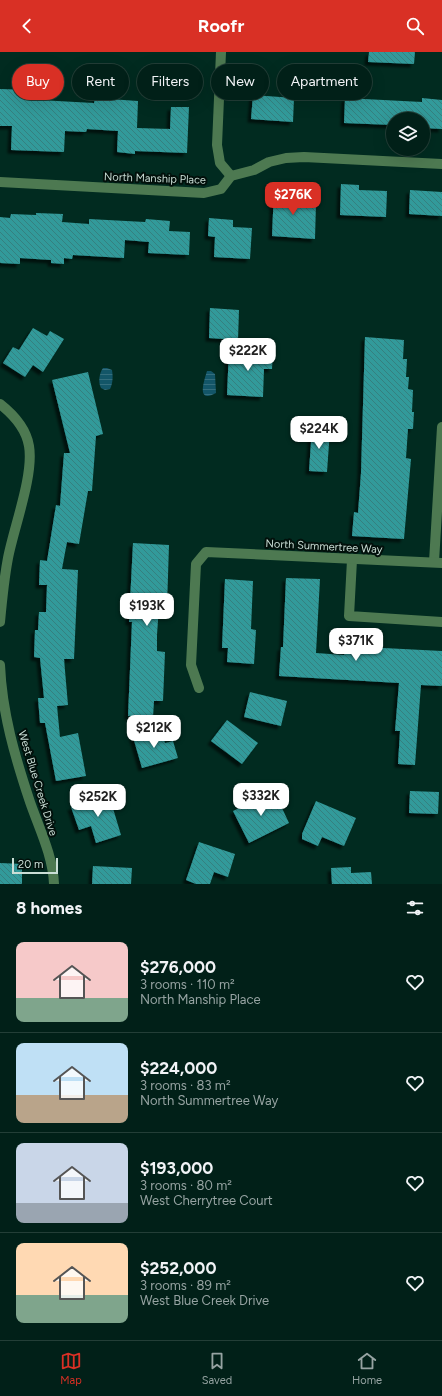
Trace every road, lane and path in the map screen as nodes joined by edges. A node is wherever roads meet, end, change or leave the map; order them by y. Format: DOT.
graph roads {
  1 [pos="222,52"];
  2 [pos="442,164"];
  3 [pos="232,176"];
  4 [pos="0,182"];
  5 [pos="0,404"];
  6 [pos="442,427"];
  7 [pos="352,560"];
  8 [pos="438,563"];
  9 [pos="0,622"];
  10 [pos="442,622"];
  11 [pos="0,665"];
  12 [pos="199,688"];
  13 [pos="54,884"];
  1 -- 3 [label="street"];
  2 -- 3 [label="street, North Manship Place"];
  3 -- 4 [label="street, North Manship Place"];
  5 -- 9 [label="street"];
  6 -- 8 [label="street"];
  7 -- 8 [label="street, North Summertree Way"];
  7 -- 10 [label="street"];
  7 -- 12 [label="street, North Summertree Way"];
  11 -- 13 [label="street, West Blue Creek Drive"];
}
